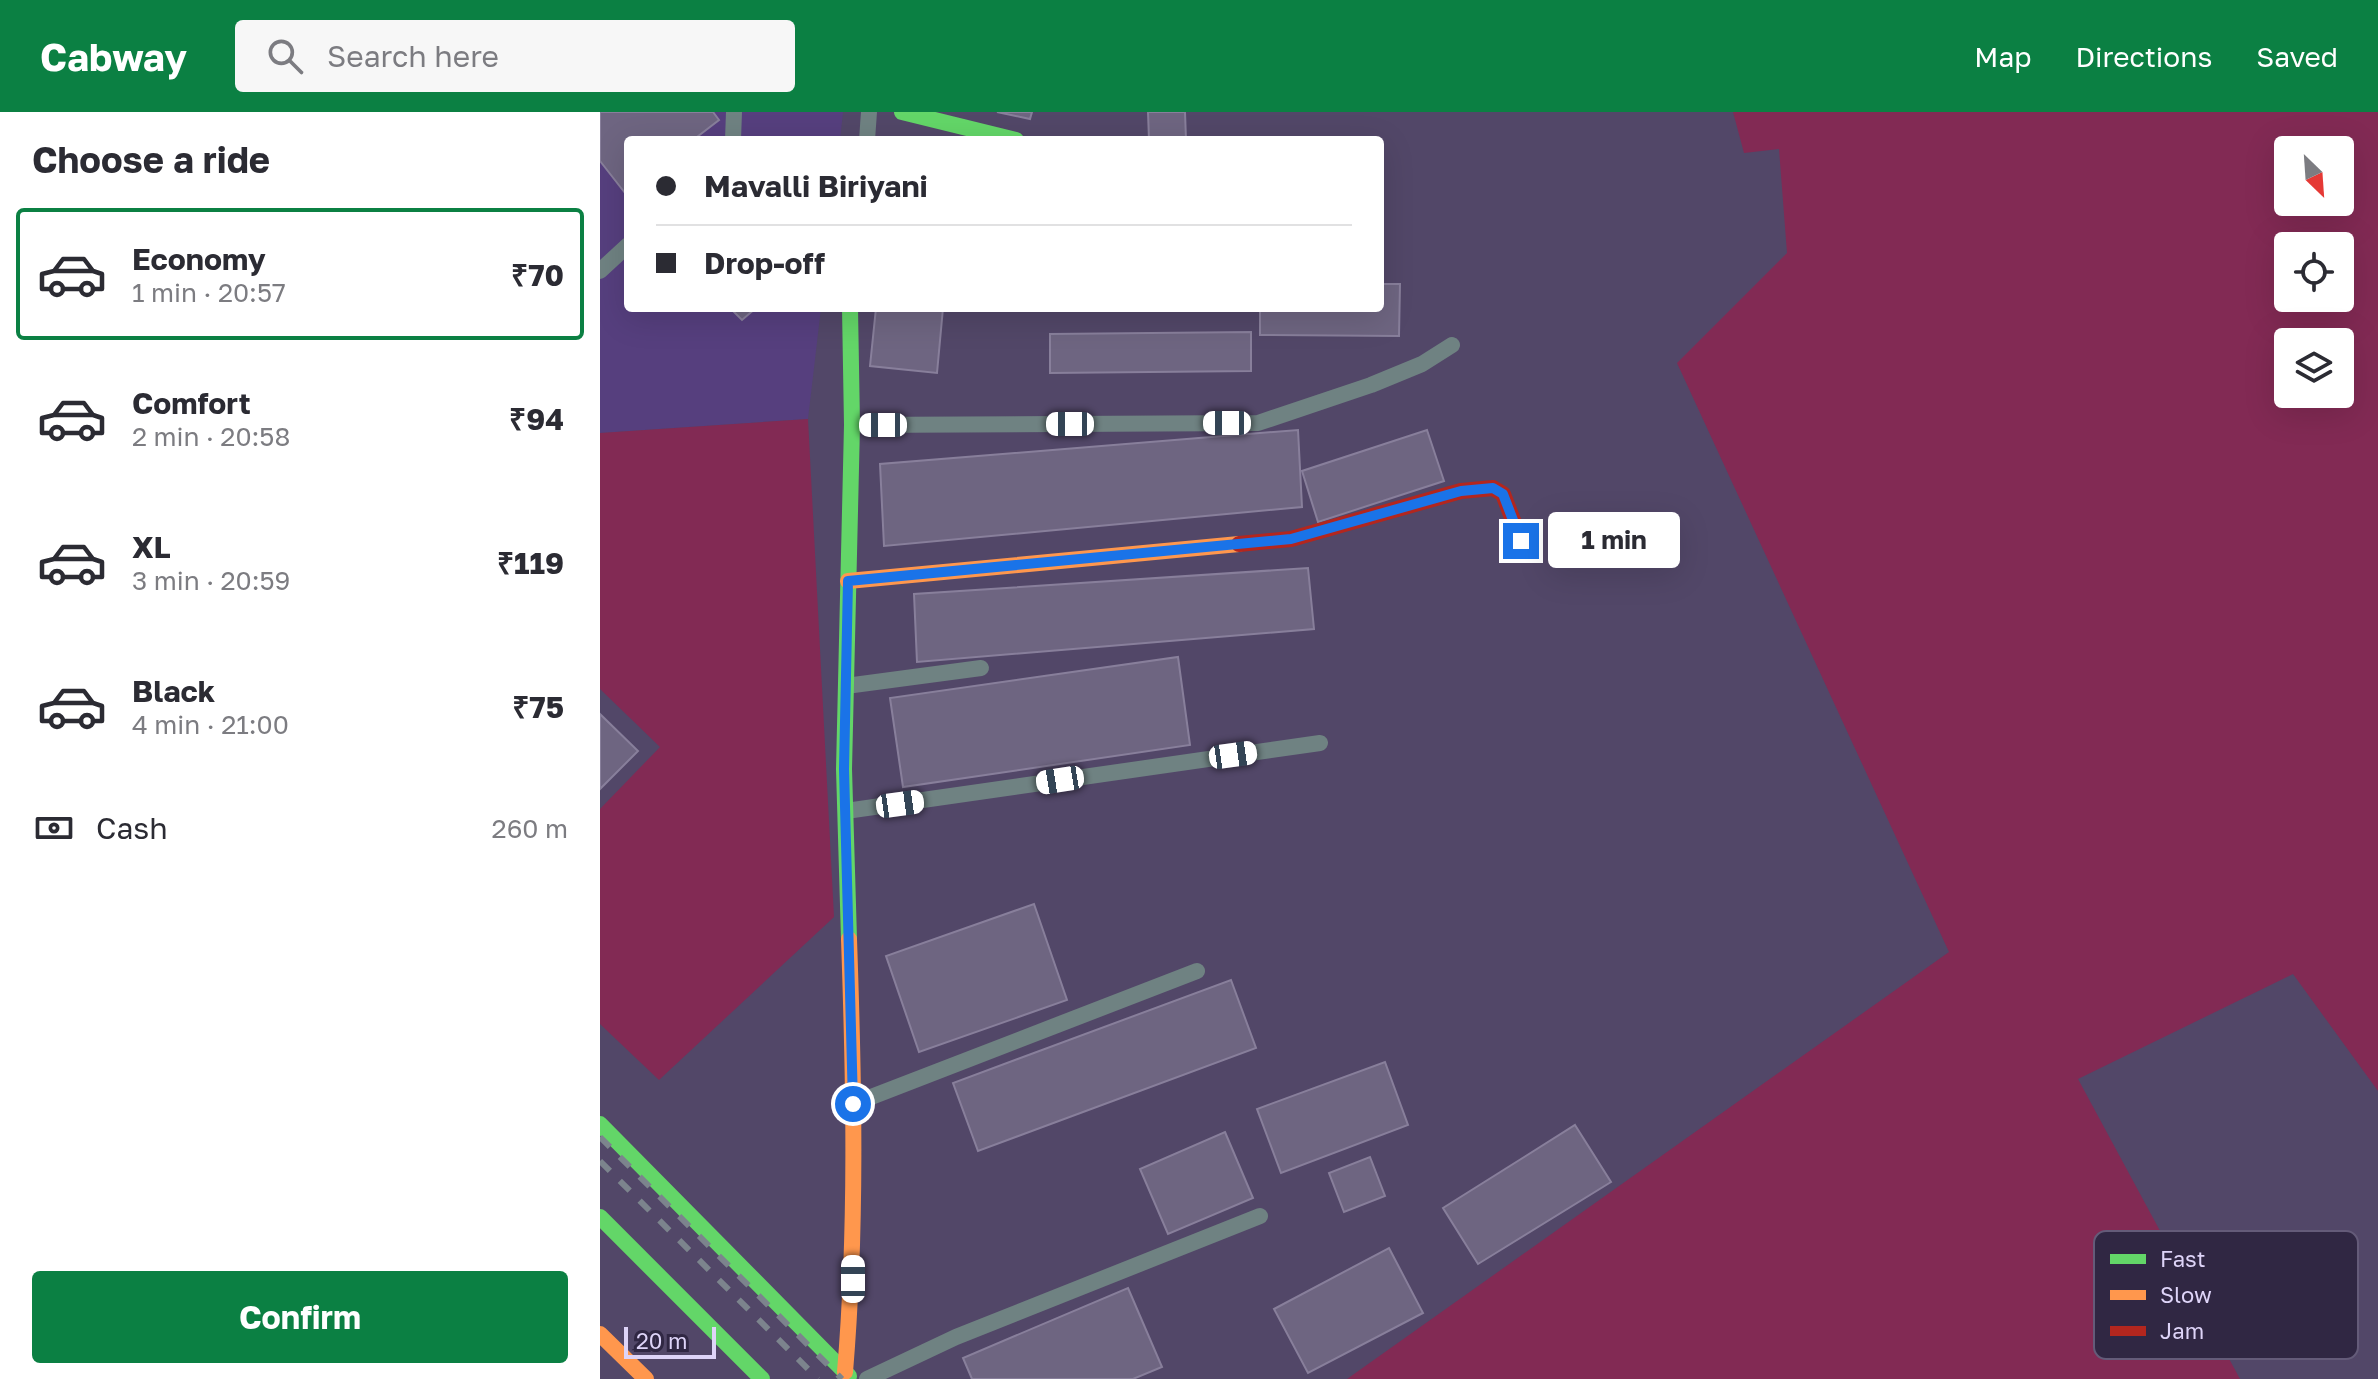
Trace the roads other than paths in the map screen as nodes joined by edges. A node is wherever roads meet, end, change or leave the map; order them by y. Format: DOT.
graph roads {
  1 [pos="734,112"];
  2 [pos="869,112"];
  3 [pos="902,112"];
  4 [pos="733,136"];
  5 [pos="867,136"];
  6 [pos="1000,136"];
  7 [pos="624,249"];
  8 [pos="600,271"];
  9 [pos="850,312"];
  10 [pos="1452,345"];
  11 [pos="852,425"];
  12 [pos="1521,541"];
  13 [pos="848,581"];
  14 [pos="981,668"];
  15 [pos="846,686"];
  16 [pos="1320,743"];
  17 [pos="846,811"];
  18 [pos="1197,971"];
  19 [pos="853,1104"];
  20 [pos="600,1124"];
  21 [pos="1260,1216"];
  22 [pos="600,1217"];
  23 [pos="600,1334"];
  24 [pos="848,1375"];
  25 [pos="646,1379"];
  26 [pos="762,1379"];
  27 [pos="867,1379"];
  1 -- 4 [label="street"];
  2 -- 5 [label="street"];
  3 -- 6 [label="main road"];
  7 -- 8 [label="street"];
  9 -- 11 [label="main road"];
  10 -- 11 [label="street"];
  11 -- 13 [label="main road"];
  12 -- 13 [label="main road"];
  13 -- 15 [label="main road"];
  14 -- 15 [label="street"];
  15 -- 17 [label="main road"];
  16 -- 17 [label="street"];
  17 -- 19 [label="main road"];
  18 -- 19 [label="street"];
  19 -- 24 [label="main road"];
  20 -- 24 [label="main road"];
  21 -- 27 [label="street"];
  22 -- 26 [label="main road"];
  23 -- 25 [label="main road"];
}
